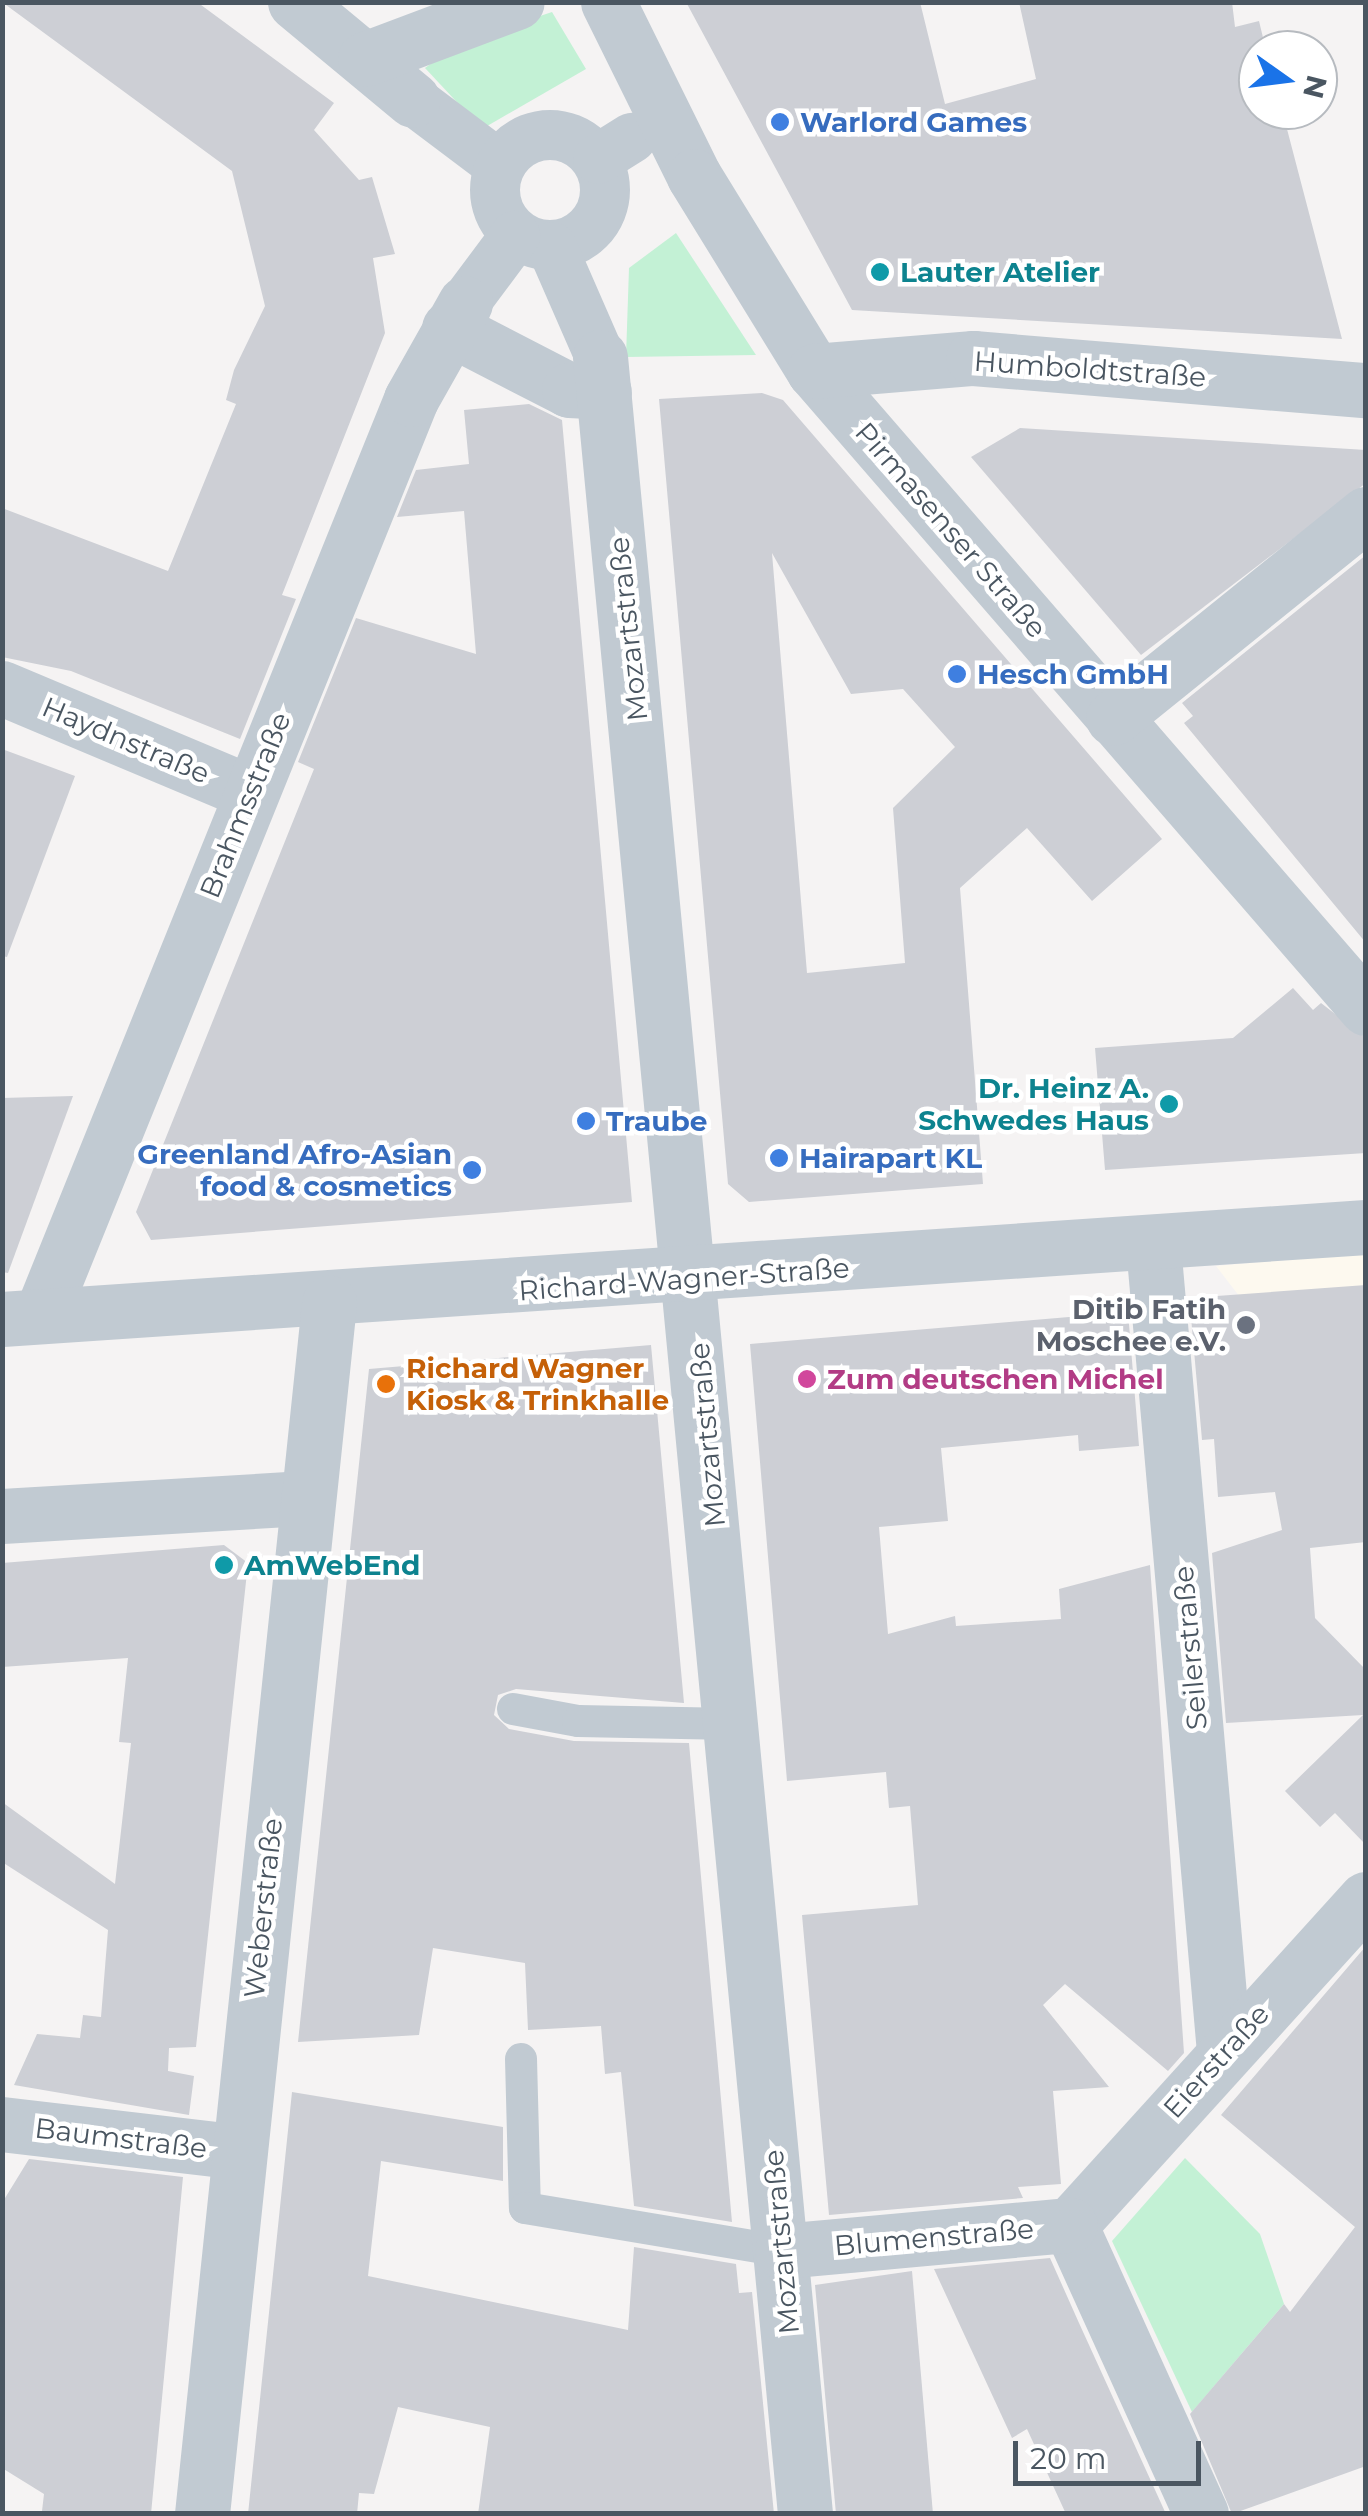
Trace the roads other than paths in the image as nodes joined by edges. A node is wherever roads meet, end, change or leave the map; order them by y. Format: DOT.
graph roads {
  1 [pos="296,2"];
  2 [pos="518,2"];
  3 [pos="608,2"];
  4 [pos="364,59"];
  5 [pos="413,100"];
  6 [pos="498,164"];
  7 [pos="534,242"];
  8 [pos="457,315"];
  9 [pos="814,371"];
  10 [pos="602,375"];
  11 [pos="1366,390"];
  12 [pos="1366,514"];
  13 [pos="2,688"];
  14 [pos="1113,718"];
  15 [pos="250,792"];
  16 [pos="1366,1008"];
  17 [pos="1366,1227"];
  18 [pos="1154,1244"];
  19 [pos="692,1279"];
  20 [pos="329,1303"];
  21 [pos="22,1317"];
  22 [pos="304,1498"];
  23 [pos="2,1516"];
  24 [pos="513,1709"];
  25 [pos="733,1724"];
  26 [pos="1366,1900"];
  27 [pos="1224,2051"];
  28 [pos="520,2059"];
  29 [pos="2,2124"];
  30 [pos="239,2152"];
  31 [pos="1070,2225"];
  32 [pos="782,2251"];
  33 [pos="202,2514"];
  34 [pos="805,2514"];
  35 [pos="1202,2514"];
  1 -- 4 [label="street"];
  2 -- 4 [label="street"];
  3 -- 9 [label="street, Pirmasenser Straße"];
  4 -- 5 [label="street"];
  5 -- 6 [label="street"];
  6 -- 7 [label="street"];
  6 -- 7 [label="street"];
  7 -- 8 [label="street"];
  7 -- 10 [label="street"];
  8 -- 10 [label="street"];
  8 -- 15 [label="street, Brahmsstraße"];
  9 -- 11 [label="street, Humboldtstraße"];
  9 -- 14 [label="street, Pirmasenser Straße"];
  10 -- 19 [label="street, Mozartstraße"];
  12 -- 14 [label="street"];
  13 -- 15 [label="street, Haydnstraße"];
  14 -- 16 [label="street, Pirmasenser Straße"];
  15 -- 21 [label="street, Brahmsstraße"];
  17 -- 18 [label="street, Richard-Wagner-Straße"];
  18 -- 19 [label="street, Richard-Wagner-Straße"];
  18 -- 27 [label="street, Seilerstraße"];
  19 -- 20 [label="street, Richard-Wagner-Straße"];
  19 -- 25 [label="street, Mozartstraße"];
  20 -- 21 [label="street, Richard-Wagner-Straße"];
  20 -- 22 [label="street, Weberstraße"];
  22 -- 23 [label="street"];
  22 -- 30 [label="street, Weberstraße"];
  24 -- 25 [label="lane"];
  25 -- 32 [label="street, Mozartstraße"];
  26 -- 27 [label="street, Eierstraße"];
  27 -- 31 [label="street, Eierstraße"];
  28 -- 32 [label="lane"];
  29 -- 30 [label="street, Baumstraße"];
  30 -- 33 [label="street, Weberstraße"];
  31 -- 32 [label="street, Blumenstraße"];
  31 -- 35 [label="street, Blumenstraße"];
  32 -- 34 [label="street, Mozartstraße"];
}
